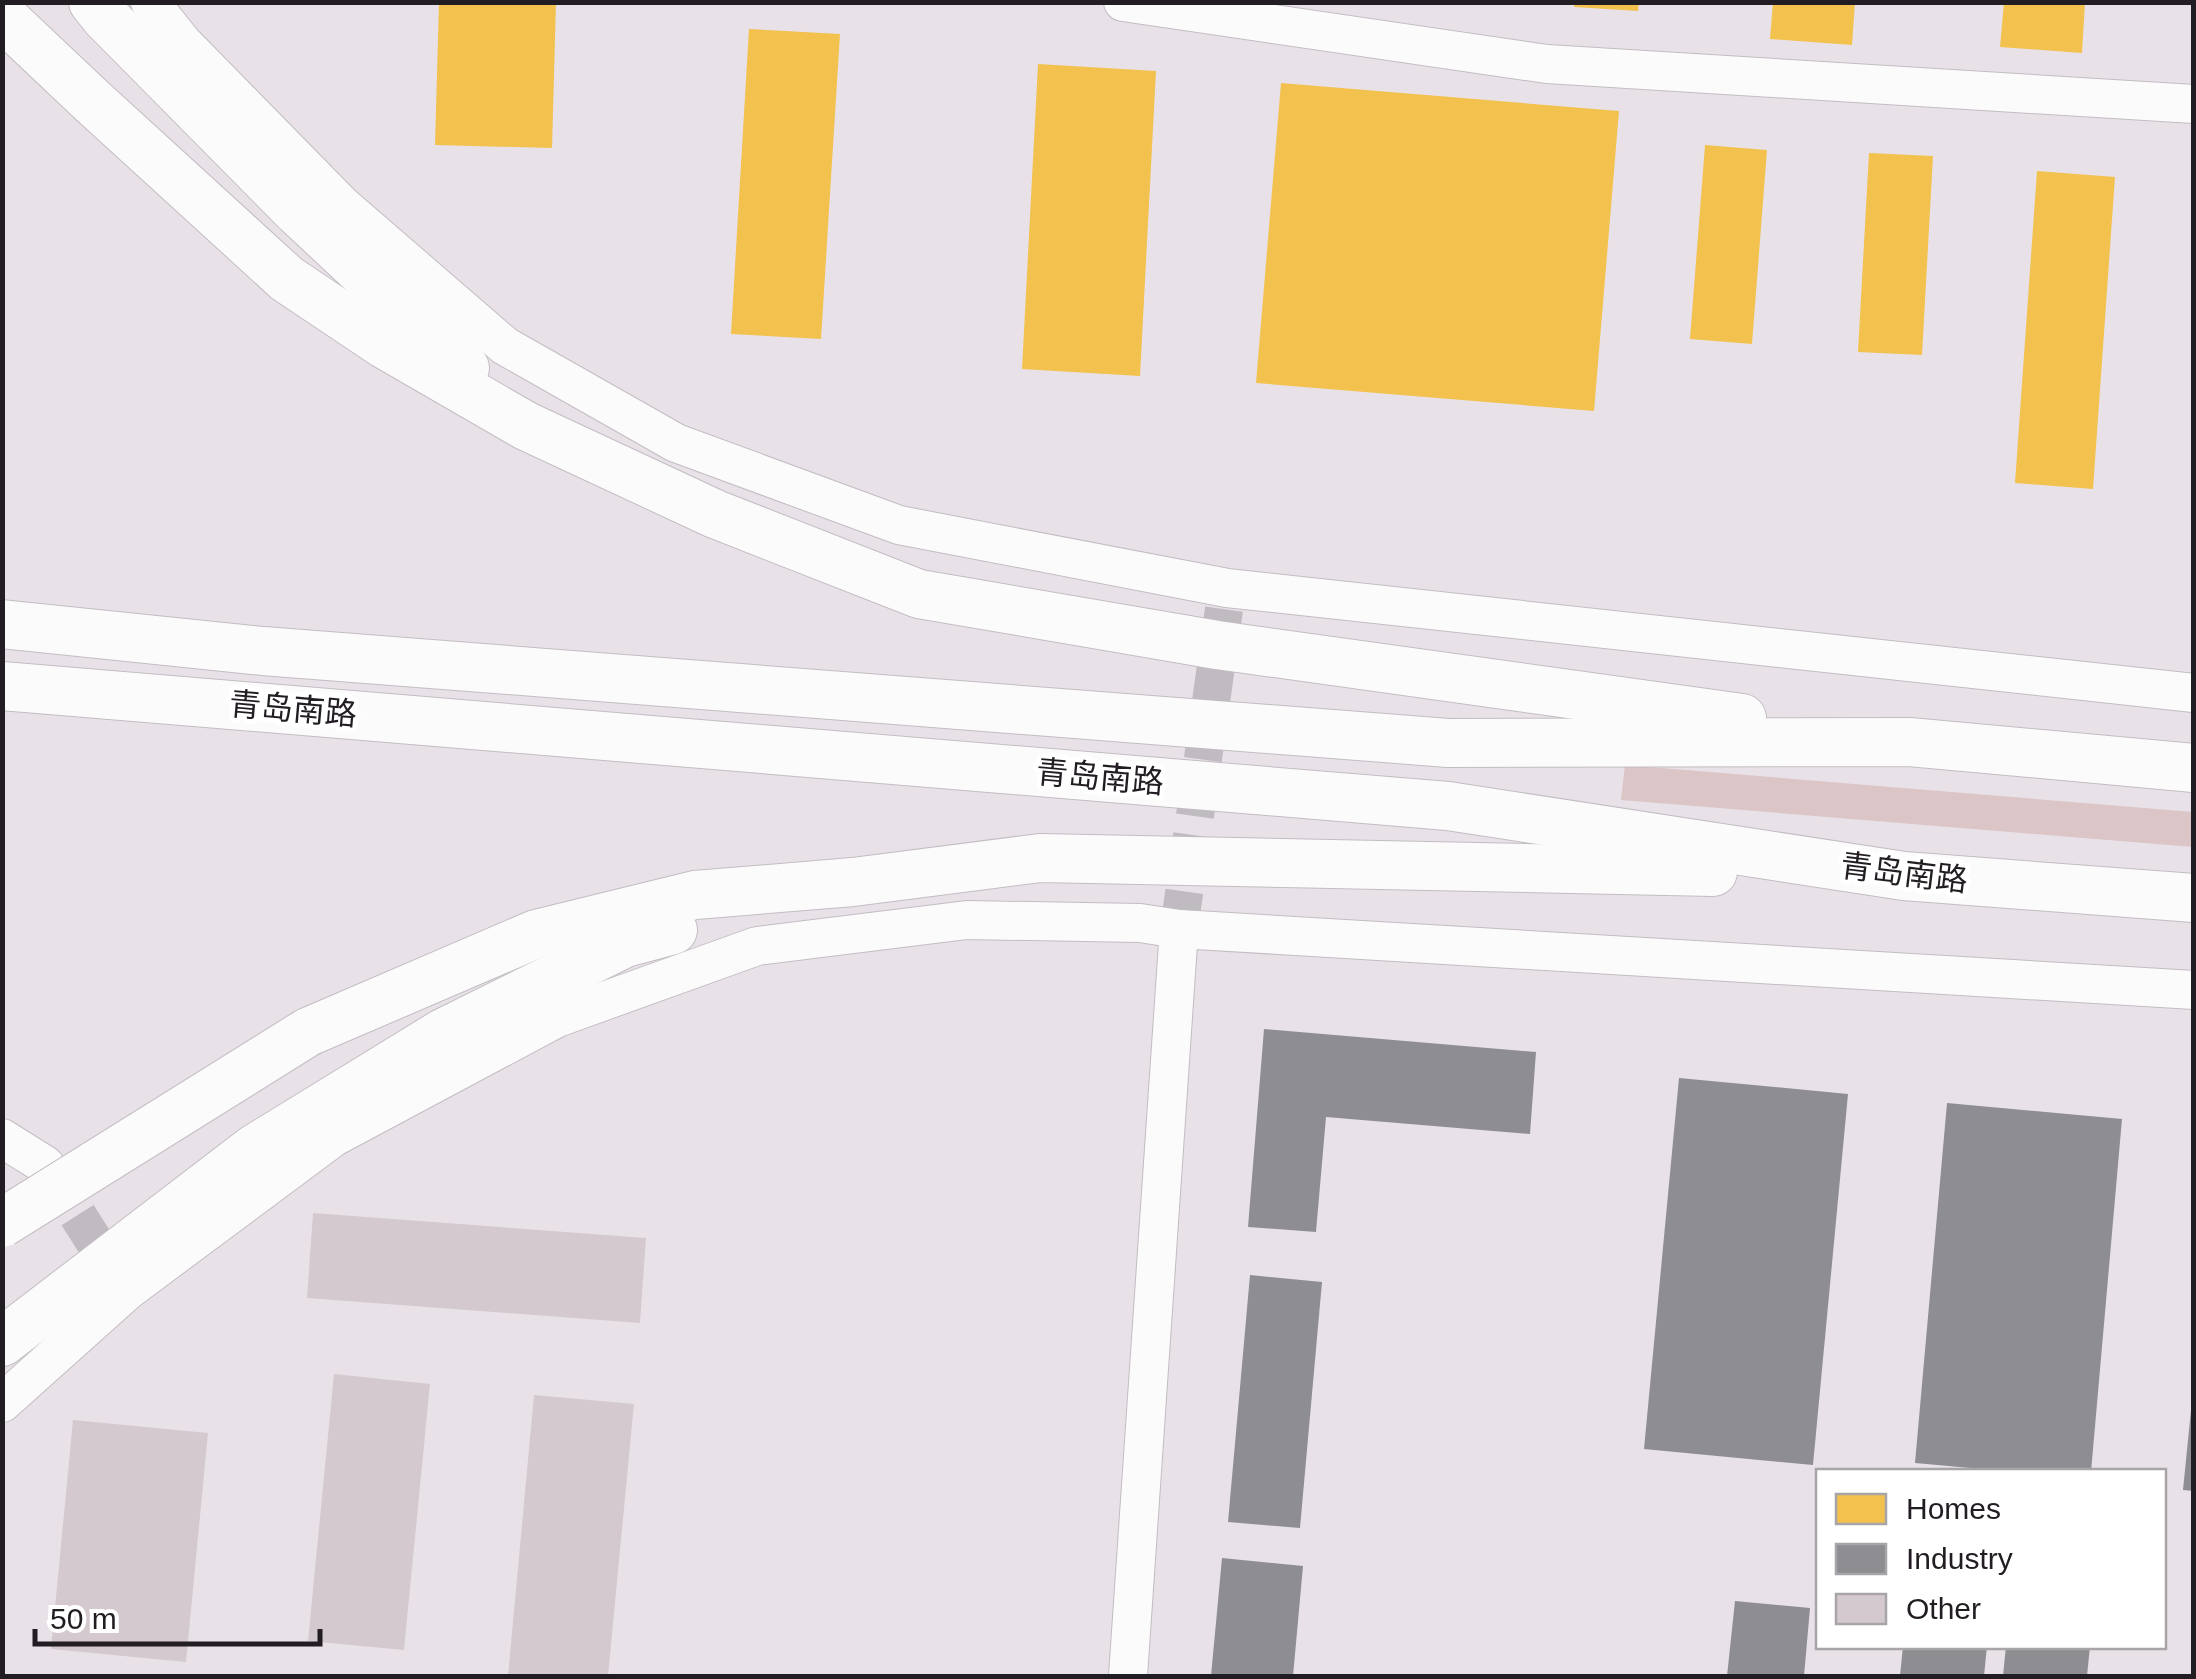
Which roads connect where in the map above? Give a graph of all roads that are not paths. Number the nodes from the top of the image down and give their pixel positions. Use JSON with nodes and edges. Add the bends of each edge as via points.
{"nodes":[{"id":1,"x":93,"y":2,"type":"edge"},
{"id":2,"x":150,"y":2,"type":"edge"},
{"id":3,"x":1123,"y":2,"type":"edge"},
{"id":4,"x":2,"y":16,"type":"edge"},
{"id":5,"x":2194,"y":104,"type":"edge"},
{"id":6,"x":526,"y":426,"type":"junction"},
{"id":7,"x":2,"y":624,"type":"edge"},
{"id":8,"x":2,"y":686,"type":"edge"},
{"id":9,"x":2194,"y":693,"type":"edge"},
{"id":10,"x":1909,"y":742,"type":"junction"},
{"id":11,"x":2194,"y":768,"type":"edge"},
{"id":12,"x":1904,"y":876,"type":"junction"},
{"id":13,"x":852,"y":882,"type":"junction"},
{"id":14,"x":2194,"y":898,"type":"edge"},
{"id":15,"x":1179,"y":929,"type":"junction"},
{"id":16,"x":2194,"y":990,"type":"edge"},
{"id":17,"x":2,"y":1138,"type":"edge"},
{"id":18,"x":45,"y":1165,"type":"tunnel mouth"},
{"id":19,"x":2,"y":1223,"type":"edge"},
{"id":20,"x":2,"y":1342,"type":"edge"},
{"id":21,"x":2,"y":1404,"type":"edge"},
{"id":22,"x":1128,"y":1676,"type":"edge"}],
"edges":[{"from":1,"to":6,"type":"main road","via":[[297,211]]},
{"from":2,"to":9,"type":"street","via":[[343,206],[505,346],[676,443],[899,524],[1227,588]]},
{"from":3,"to":5,"type":"street","via":[[1547,64]]},
{"from":4,"to":6,"type":"main road","via":[[287,279]]},
{"from":6,"to":10,"type":"main road","via":[[715,514],[919,594],[1216,645]]},
{"from":7,"to":10,"type":"main road","name":"青岛南路","via":[[263,651],[1448,743]]},
{"from":8,"to":12,"type":"main road","name":"青岛南路","via":[[1448,806]]},
{"from":10,"to":11,"type":"main road","name":"青岛南路"},
{"from":12,"to":13,"type":"main road","via":[[1040,858]]},
{"from":12,"to":14,"type":"main road","name":"青岛南路"},
{"from":13,"to":19,"type":"main road","bridge":true,"via":[[695,894],[536,934],[308,1032]]},
{"from":13,"to":20,"type":"main road","via":[[625,943],[443,1033],[254,1148]]},
{"from":15,"to":16,"type":"street"},
{"from":15,"to":21,"type":"street","via":[[967,920],[757,946],[556,1018],[334,1137],[126,1292]]},
{"from":15,"to":22,"type":"street"},
{"from":17,"to":18,"type":"street"}]}
